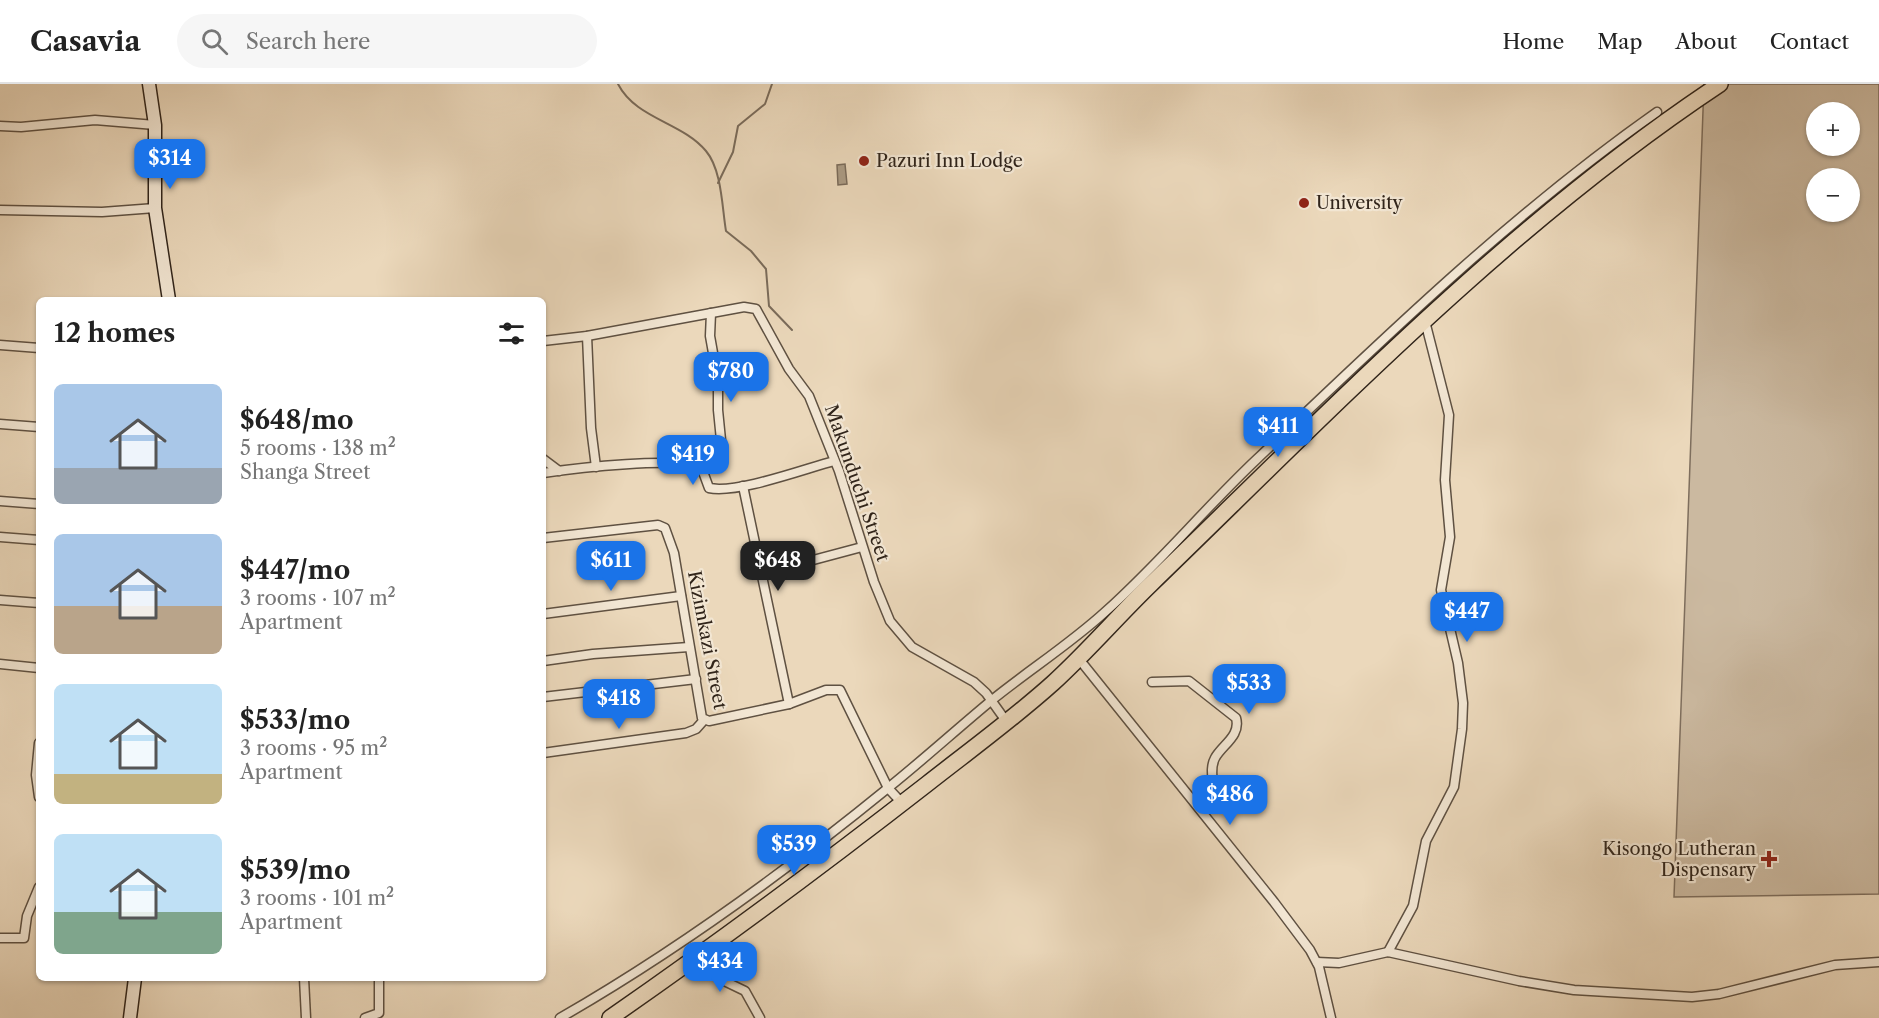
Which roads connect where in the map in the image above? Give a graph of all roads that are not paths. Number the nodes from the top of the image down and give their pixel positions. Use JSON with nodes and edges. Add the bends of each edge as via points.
{"nodes":[{"id":1,"x":149,"y":84,"type":"edge"},
{"id":2,"x":1720,"y":84,"type":"edge"},
{"id":3,"x":1657,"y":112,"type":"dead end"},
{"id":4,"x":155,"y":124,"type":"junction"},
{"id":5,"x":0,"y":126,"type":"edge"},
{"id":6,"x":155,"y":208,"type":"junction"},
{"id":7,"x":0,"y":210,"type":"edge"},
{"id":8,"x":169,"y":297,"type":"edge"},
{"id":9,"x":711,"y":314,"type":"junction"},
{"id":10,"x":1425,"y":321,"type":"junction"},
{"id":11,"x":587,"y":336,"type":"junction"},
{"id":12,"x":546,"y":341,"type":"edge"},
{"id":13,"x":0,"y":345,"type":"edge"},
{"id":14,"x":36,"y":348,"type":"edge"},
{"id":15,"x":0,"y":424,"type":"edge"},
{"id":16,"x":36,"y":427,"type":"edge"},
{"id":17,"x":546,"y":461,"type":"edge"},
{"id":18,"x":834,"y":461,"type":"junction"},
{"id":19,"x":596,"y":467,"type":"junction"},
{"id":20,"x":559,"y":471,"type":"junction"},
{"id":21,"x":704,"y":472,"type":"junction"},
{"id":22,"x":546,"y":473,"type":"edge"},
{"id":23,"x":743,"y":486,"type":"junction"},
{"id":24,"x":0,"y":501,"type":"edge"},
{"id":25,"x":36,"y":504,"type":"edge"},
{"id":26,"x":0,"y":537,"type":"edge"},
{"id":27,"x":546,"y":538,"type":"edge"},
{"id":28,"x":36,"y":540,"type":"edge"},
{"id":29,"x":862,"y":547,"type":"junction"},
{"id":30,"x":761,"y":574,"type":"junction"},
{"id":31,"x":681,"y":596,"type":"junction"},
{"id":32,"x":0,"y":600,"type":"edge"},
{"id":33,"x":36,"y":603,"type":"edge"},
{"id":34,"x":546,"y":614,"type":"edge"},
{"id":35,"x":689,"y":647,"type":"junction"},
{"id":36,"x":1079,"y":658,"type":"junction"},
{"id":37,"x":546,"y":661,"type":"edge"},
{"id":38,"x":0,"y":664,"type":"edge"},
{"id":39,"x":36,"y":668,"type":"edge"},
{"id":40,"x":696,"y":679,"type":"junction"},
{"id":41,"x":1152,"y":682,"type":"dead end"},
{"id":42,"x":546,"y":697,"type":"edge"},
{"id":43,"x":992,"y":701,"type":"junction"},
{"id":44,"x":789,"y":704,"type":"junction"},
{"id":45,"x":704,"y":720,"type":"junction"},
{"id":46,"x":1006,"y":721,"type":"junction"},
{"id":47,"x":546,"y":753,"type":"edge"},
{"id":48,"x":888,"y":788,"type":"junction"},
{"id":49,"x":902,"y":803,"type":"junction"},
{"id":50,"x":1197,"y":806,"type":"junction"},
{"id":51,"x":36,"y":894,"type":"edge"},
{"id":52,"x":0,"y":938,"type":"edge"},
{"id":53,"x":1388,"y":952,"type":"junction"},
{"id":54,"x":699,"y":956,"type":"junction"},
{"id":55,"x":1317,"y":962,"type":"junction"},
{"id":56,"x":1879,"y":962,"type":"edge"},
{"id":57,"x":135,"y":981,"type":"edge"},
{"id":58,"x":304,"y":981,"type":"edge"},
{"id":59,"x":379,"y":981,"type":"edge"},
{"id":60,"x":379,"y":1016,"type":"edge"},
{"id":61,"x":130,"y":1018,"type":"edge"},
{"id":62,"x":306,"y":1018,"type":"edge"},
{"id":63,"x":365,"y":1018,"type":"edge"},
{"id":64,"x":560,"y":1018,"type":"edge"},
{"id":65,"x":610,"y":1018,"type":"edge"},
{"id":66,"x":760,"y":1018,"type":"edge"},
{"id":67,"x":1331,"y":1018,"type":"edge"}],
"edges":[{"from":1,"to":4,"type":"street"},
{"from":2,"to":10,"type":"highway","via":[[1640,139],[1520,234]]},
{"from":3,"to":43,"type":"street","via":[[1525,211],[1257,459],[1106,611]]},
{"from":4,"to":5,"type":"street","via":[[95,120]]},
{"from":4,"to":6,"type":"street"},
{"from":6,"to":7,"type":"street","via":[[93,212]]},
{"from":6,"to":8,"type":"street"},
{"from":9,"to":11,"type":"street","name":"Makunduchi Street"},
{"from":9,"to":18,"type":"street","name":"Makunduchi Street","via":[[744,306],[756,309],[784,361],[809,396]]},
{"from":9,"to":21,"type":"street","via":[[722,450]]},
{"from":10,"to":36,"type":"highway"},
{"from":10,"to":53,"type":"street","via":[[1449,415],[1445,480],[1450,537],[1441,590],[1458,663],[1462,729],[1454,787],[1426,841],[1413,906]]},
{"from":11,"to":12,"type":"street","name":"Makunduchi Street"},
{"from":11,"to":19,"type":"street"},
{"from":13,"to":14,"type":"street"},
{"from":15,"to":16,"type":"street"},
{"from":17,"to":20,"type":"street"},
{"from":18,"to":23,"type":"street"},
{"from":18,"to":29,"type":"street","name":"Makunduchi Street"},
{"from":19,"to":20,"type":"street"},
{"from":19,"to":21,"type":"street","via":[[691,464]]},
{"from":20,"to":22,"type":"street"},
{"from":21,"to":23,"type":"street","via":[[709,488]]},
{"from":23,"to":30,"type":"street"},
{"from":24,"to":25,"type":"street"},
{"from":26,"to":28,"type":"street"},
{"from":27,"to":31,"type":"street","name":"Kizimkazi Street","via":[[661,525],[674,553]]},
{"from":29,"to":30,"type":"street"},
{"from":29,"to":43,"type":"street","name":"Makunduchi Street","via":[[890,621],[904,641],[974,682]]},
{"from":30,"to":44,"type":"street"},
{"from":31,"to":34,"type":"street"},
{"from":31,"to":35,"type":"street","name":"Kizimkazi Street"},
{"from":32,"to":33,"type":"street"},
{"from":35,"to":37,"type":"street"},
{"from":35,"to":40,"type":"street","name":"Kizimkazi Street"},
{"from":36,"to":46,"type":"highway"},
{"from":36,"to":50,"type":"street"},
{"from":38,"to":39,"type":"street"},
{"from":40,"to":42,"type":"street"},
{"from":40,"to":45,"type":"street","name":"Kizimkazi Street"},
{"from":41,"to":50,"type":"street","via":[[1189,681],[1236,718],[1236,730],[1215,758],[1213,792]]},
{"from":43,"to":46,"type":"street","name":"Makunduchi Street"},
{"from":43,"to":48,"type":"street"},
{"from":44,"to":45,"type":"street","name":"Kizimkazi Street"},
{"from":44,"to":48,"type":"street","name":"Kizimkazi Street","via":[[826,690],[842,691]]},
{"from":45,"to":47,"type":"street","via":[[692,731],[671,736]]},
{"from":46,"to":49,"type":"highway"},
{"from":48,"to":49,"type":"street","name":"Kizimkazi Street"},
{"from":48,"to":64,"type":"street","via":[[682,941]]},
{"from":49,"to":54,"type":"highway"},
{"from":50,"to":55,"type":"street","via":[[1275,902]]},
{"from":51,"to":52,"type":"street","via":[[24,938]]},
{"from":53,"to":55,"type":"street","via":[[1339,963]]},
{"from":53,"to":56,"type":"street","via":[[1574,990],[1664,997],[1719,994],[1835,965]]},
{"from":54,"to":65,"type":"highway"},
{"from":54,"to":66,"type":"street","via":[[718,978],[745,991]]},
{"from":55,"to":67,"type":"street"},
{"from":57,"to":61,"type":"street"},
{"from":58,"to":62,"type":"street"},
{"from":59,"to":60,"type":"street"},
{"from":60,"to":63,"type":"street"}]}
